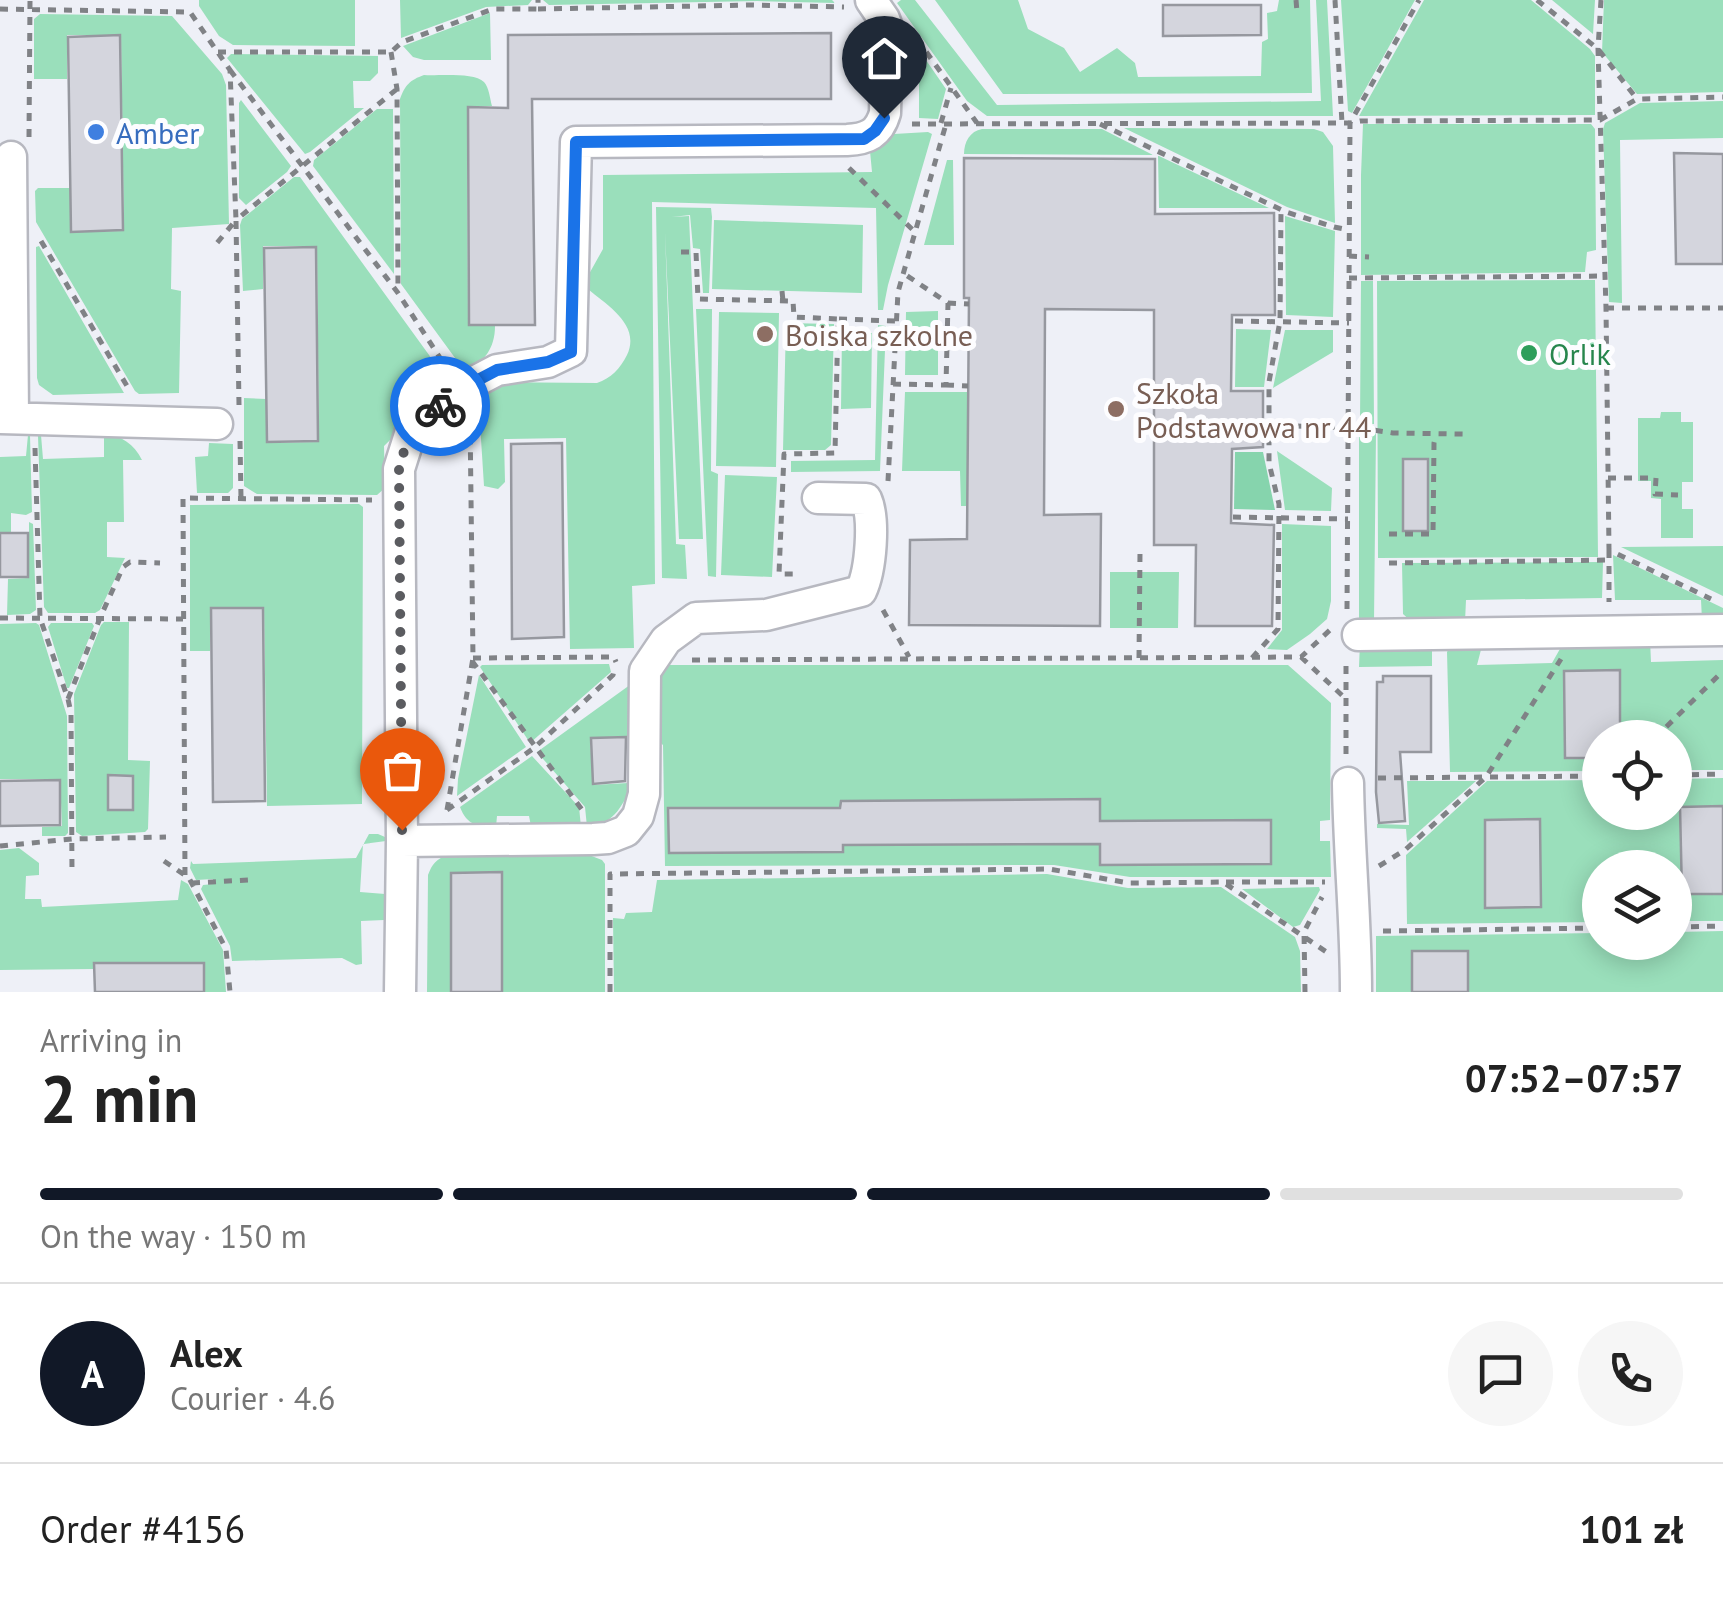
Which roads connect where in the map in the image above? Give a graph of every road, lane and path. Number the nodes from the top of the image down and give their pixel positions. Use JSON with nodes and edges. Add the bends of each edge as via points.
{"nodes":[{"id":1,"x":30,"y":0,"type":"edge"},
{"id":2,"x":189,"y":0,"type":"edge"},
{"id":3,"x":538,"y":0,"type":"edge"},
{"id":4,"x":1296,"y":0,"type":"edge"},
{"id":5,"x":1335,"y":0,"type":"edge"},
{"id":6,"x":1419,"y":0,"type":"edge"},
{"id":7,"x":1537,"y":0,"type":"edge"},
{"id":8,"x":1601,"y":0,"type":"edge"},
{"id":9,"x":873,"y":2,"type":"edge"},
{"id":10,"x":30,"y":8,"type":"junction"},
{"id":11,"x":0,"y":9,"type":"edge"},
{"id":12,"x":538,"y":9,"type":"junction"},
{"id":13,"x":190,"y":12,"type":"junction"},
{"id":14,"x":1296,"y":12,"type":"dead end"},
{"id":15,"x":910,"y":30,"type":"dead end"},
{"id":16,"x":1598,"y":49,"type":"junction"},
{"id":17,"x":218,"y":52,"type":"junction"},
{"id":18,"x":391,"y":52,"type":"junction"},
{"id":19,"x":952,"y":88,"type":"junction"},
{"id":20,"x":397,"y":89,"type":"junction"},
{"id":21,"x":1723,"y":97,"type":"edge"},
{"id":22,"x":1637,"y":99,"type":"junction"},
{"id":23,"x":1600,"y":120,"type":"junction"},
{"id":24,"x":1097,"y":122,"type":"junction"},
{"id":25,"x":944,"y":123,"type":"junction"},
{"id":26,"x":976,"y":123,"type":"junction"},
{"id":27,"x":1342,"y":124,"type":"junction"},
{"id":28,"x":1350,"y":124,"type":"junction"},
{"id":29,"x":880,"y":126,"type":"junction"},
{"id":30,"x":847,"y":140,"type":"junction"},
{"id":31,"x":20,"y":150,"type":"joint"},
{"id":32,"x":1281,"y":210,"type":"junction"},
{"id":33,"x":236,"y":220,"type":"junction"},
{"id":34,"x":1350,"y":230,"type":"junction"},
{"id":35,"x":915,"y":232,"type":"junction"},
{"id":36,"x":40,"y":240,"type":"dead end"},
{"id":37,"x":216,"y":243,"type":"dead end"},
{"id":38,"x":681,"y":252,"type":"dead end"},
{"id":39,"x":1350,"y":256,"type":"junction"},
{"id":40,"x":1369,"y":257,"type":"dead end"},
{"id":41,"x":903,"y":273,"type":"junction"},
{"id":42,"x":1605,"y":276,"type":"junction"},
{"id":43,"x":1349,"y":278,"type":"junction"},
{"id":44,"x":782,"y":290,"type":"dead end"},
{"id":45,"x":398,"y":293,"type":"dead end"},
{"id":46,"x":783,"y":301,"type":"junction"},
{"id":47,"x":948,"y":303,"type":"junction"},
{"id":48,"x":969,"y":304,"type":"dead end"},
{"id":49,"x":1606,"y":308,"type":"junction"},
{"id":50,"x":1723,"y":308,"type":"edge"},
{"id":51,"x":838,"y":319,"type":"junction"},
{"id":52,"x":896,"y":321,"type":"junction"},
{"id":53,"x":1235,"y":321,"type":"dead end"},
{"id":54,"x":1280,"y":321,"type":"junction"},
{"id":55,"x":1349,"y":323,"type":"junction"},
{"id":56,"x":893,"y":384,"type":"junction"},
{"id":57,"x":946,"y":385,"type":"junction"},
{"id":58,"x":968,"y":386,"type":"dead end"},
{"id":59,"x":16,"y":418,"type":"edge"},
{"id":60,"x":148,"y":422,"type":"junction"},
{"id":61,"x":1266,"y":426,"type":"junction"},
{"id":62,"x":232,"y":427,"type":"junction"},
{"id":63,"x":1348,"y":428,"type":"junction"},
{"id":64,"x":1437,"y":434,"type":"junction"},
{"id":65,"x":1464,"y":434,"type":"dead end"},
{"id":66,"x":1608,"y":478,"type":"junction"},
{"id":67,"x":1678,"y":495,"type":"dead end"},
{"id":68,"x":240,"y":498,"type":"junction"},
{"id":69,"x":818,"y":498,"type":"dead end"},
{"id":70,"x":400,"y":500,"type":"junction"},
{"id":71,"x":871,"y":509,"type":"junction"},
{"id":72,"x":1233,"y":517,"type":"dead end"},
{"id":73,"x":1279,"y":518,"type":"junction"},
{"id":74,"x":1348,"y":520,"type":"junction"},
{"id":75,"x":1390,"y":534,"type":"dead end"},
{"id":76,"x":1608,"y":550,"type":"junction"},
{"id":77,"x":1140,"y":552,"type":"dead end"},
{"id":78,"x":1608,"y":560,"type":"junction"},
{"id":79,"x":160,"y":563,"type":"dead end"},
{"id":80,"x":1389,"y":563,"type":"dead end"},
{"id":81,"x":803,"y":574,"type":"dead end"},
{"id":82,"x":865,"y":583,"type":"junction"},
{"id":83,"x":1723,"y":605,"type":"edge"},
{"id":84,"x":0,"y":618,"type":"edge"},
{"id":85,"x":40,"y":618,"type":"junction"},
{"id":86,"x":100,"y":618,"type":"junction"},
{"id":87,"x":183,"y":619,"type":"junction"},
{"id":88,"x":1723,"y":630,"type":"edge"},
{"id":89,"x":1347,"y":631,"type":"junction"},
{"id":90,"x":1594,"y":632,"type":"junction"},
{"id":91,"x":1301,"y":657,"type":"junction"},
{"id":92,"x":910,"y":658,"type":"junction"},
{"id":93,"x":1140,"y":658,"type":"junction"},
{"id":94,"x":1252,"y":658,"type":"junction"},
{"id":95,"x":651,"y":660,"type":"junction"},
{"id":96,"x":1723,"y":670,"type":"edge"},
{"id":97,"x":68,"y":699,"type":"junction"},
{"id":98,"x":1346,"y":699,"type":"junction"},
{"id":99,"x":1673,"y":720,"type":"edge"},
{"id":100,"x":534,"y":748,"type":"junction"},
{"id":101,"x":1723,"y":774,"type":"edge"},
{"id":102,"x":1692,"y":775,"type":"edge"},
{"id":103,"x":1582,"y":776,"type":"edge"},
{"id":104,"x":1486,"y":777,"type":"junction"},
{"id":105,"x":1347,"y":781,"type":"junction"},
{"id":106,"x":582,"y":808,"type":"dead end"},
{"id":107,"x":448,"y":809,"type":"dead end"},
{"id":108,"x":166,"y":837,"type":"dead end"},
{"id":109,"x":72,"y":840,"type":"junction"},
{"id":110,"x":402,"y":841,"type":"junction"},
{"id":111,"x":0,"y":846,"type":"edge"},
{"id":112,"x":164,"y":861,"type":"dead end"},
{"id":113,"x":72,"y":873,"type":"dead end"},
{"id":114,"x":184,"y":875,"type":"junction"},
{"id":115,"x":248,"y":880,"type":"dead end"},
{"id":116,"x":1223,"y":882,"type":"junction"},
{"id":117,"x":1339,"y":882,"type":"junction"},
{"id":118,"x":192,"y":884,"type":"junction"},
{"id":119,"x":1723,"y":926,"type":"edge"},
{"id":120,"x":1692,"y":927,"type":"edge"},
{"id":121,"x":1582,"y":928,"type":"edge"},
{"id":122,"x":1356,"y":932,"type":"junction"},
{"id":123,"x":1303,"y":938,"type":"junction"},
{"id":124,"x":1356,"y":981,"type":"edge"},
{"id":125,"x":230,"y":992,"type":"edge"},
{"id":126,"x":400,"y":992,"type":"edge"},
{"id":127,"x":610,"y":992,"type":"edge"},
{"id":128,"x":1304,"y":992,"type":"edge"}],
"edges":[{"from":1,"to":10,"type":"path"},
{"from":2,"to":13,"type":"path"},
{"from":3,"to":12,"type":"path"},
{"from":4,"to":14,"type":"path"},
{"from":5,"to":27,"type":"path"},
{"from":6,"to":28,"type":"path"},
{"from":7,"to":16,"type":"path"},
{"from":8,"to":16,"type":"path"},
{"from":9,"to":12,"type":"path","via":[[858,8]]},
{"from":9,"to":29,"type":"street","via":[[887,26]]},
{"from":10,"to":11,"type":"path"},
{"from":10,"to":13,"type":"path"},
{"from":10,"to":31,"type":"path"},
{"from":12,"to":18,"type":"path","via":[[493,10],[402,42]]},
{"from":13,"to":17,"type":"path"},
{"from":15,"to":19,"type":"path"},
{"from":16,"to":22,"type":"path"},
{"from":16,"to":23,"type":"path"},
{"from":17,"to":18,"type":"path"},
{"from":17,"to":33,"type":"path","via":[[230,70]]},
{"from":18,"to":20,"type":"path"},
{"from":19,"to":25,"type":"path"},
{"from":19,"to":26,"type":"path"},
{"from":20,"to":33,"type":"path"},
{"from":20,"to":45,"type":"path"},
{"from":21,"to":22,"type":"path"},
{"from":22,"to":23,"type":"path"},
{"from":23,"to":28,"type":"path"},
{"from":23,"to":42,"type":"path"},
{"from":24,"to":26,"type":"path"},
{"from":24,"to":27,"type":"path"},
{"from":24,"to":32,"type":"path"},
{"from":25,"to":26,"type":"path"},
{"from":25,"to":29,"type":"path"},
{"from":25,"to":35,"type":"path"},
{"from":27,"to":28,"type":"path"},
{"from":28,"to":34,"type":"path"},
{"from":29,"to":30,"type":"street","via":[[864,139]]},
{"from":30,"to":35,"type":"path","via":[[849,170]]},
{"from":30,"to":70,"type":"street","via":[[576,142],[571,352],[497,370],[457,391],[410,431],[399,468]]},
{"from":31,"to":59,"type":"street"},
{"from":32,"to":34,"type":"path"},
{"from":32,"to":54,"type":"path"},
{"from":33,"to":37,"type":"path"},
{"from":33,"to":62,"type":"path"},
{"from":34,"to":39,"type":"path"},
{"from":35,"to":41,"type":"path"},
{"from":36,"to":60,"type":"path"},
{"from":38,"to":46,"type":"path","via":[[696,252],[698,299]]},
{"from":39,"to":40,"type":"path"},
{"from":39,"to":43,"type":"path"},
{"from":41,"to":47,"type":"path"},
{"from":41,"to":52,"type":"path"},
{"from":42,"to":43,"type":"path"},
{"from":42,"to":49,"type":"path"},
{"from":43,"to":55,"type":"path"},
{"from":44,"to":46,"type":"path"},
{"from":46,"to":51,"type":"path","via":[[793,302],[794,317]]},
{"from":47,"to":48,"type":"path"},
{"from":47,"to":57,"type":"path"},
{"from":49,"to":50,"type":"path"},
{"from":49,"to":66,"type":"path"},
{"from":51,"to":52,"type":"path"},
{"from":51,"to":81,"type":"path","via":[[835,453],[784,454],[779,574]]},
{"from":52,"to":56,"type":"path"},
{"from":53,"to":54,"type":"path"},
{"from":54,"to":55,"type":"path"},
{"from":54,"to":61,"type":"path"},
{"from":55,"to":63,"type":"path"},
{"from":56,"to":57,"type":"path"},
{"from":56,"to":71,"type":"path","via":[[888,480]]},
{"from":57,"to":58,"type":"path"},
{"from":59,"to":60,"type":"street"},
{"from":59,"to":85,"type":"path"},
{"from":60,"to":62,"type":"street"},
{"from":61,"to":63,"type":"path"},
{"from":61,"to":73,"type":"path"},
{"from":62,"to":68,"type":"path"},
{"from":63,"to":64,"type":"path"},
{"from":63,"to":74,"type":"path"},
{"from":64,"to":65,"type":"path"},
{"from":64,"to":75,"type":"path","via":[[1433,534]]},
{"from":66,"to":67,"type":"path","via":[[1656,478],[1655,494]]},
{"from":66,"to":76,"type":"path"},
{"from":68,"to":70,"type":"path"},
{"from":68,"to":87,"type":"path","via":[[183,498]]},
{"from":69,"to":71,"type":"street","via":[[866,498]]},
{"from":70,"to":110,"type":"street"},
{"from":71,"to":82,"type":"street"},
{"from":72,"to":73,"type":"path"},
{"from":73,"to":74,"type":"path"},
{"from":73,"to":94,"type":"path","via":[[1278,629]]},
{"from":74,"to":89,"type":"path"},
{"from":76,"to":78,"type":"path"},
{"from":76,"to":83,"type":"path"},
{"from":77,"to":93,"type":"path"},
{"from":78,"to":80,"type":"path"},
{"from":78,"to":90,"type":"path"},
{"from":79,"to":86,"type":"path","via":[[124,567]]},
{"from":82,"to":92,"type":"path"},
{"from":82,"to":95,"type":"street","via":[[861,591],[766,615],[696,618]]},
{"from":84,"to":85,"type":"path"},
{"from":85,"to":86,"type":"path"},
{"from":85,"to":97,"type":"path"},
{"from":86,"to":87,"type":"path"},
{"from":86,"to":97,"type":"path"},
{"from":87,"to":114,"type":"path"},
{"from":88,"to":90,"type":"street"},
{"from":89,"to":90,"type":"street"},
{"from":89,"to":91,"type":"path"},
{"from":89,"to":98,"type":"path"},
{"from":90,"to":104,"type":"path"},
{"from":91,"to":94,"type":"path"},
{"from":91,"to":98,"type":"path"},
{"from":92,"to":93,"type":"path"},
{"from":92,"to":95,"type":"path"},
{"from":93,"to":94,"type":"path"},
{"from":95,"to":110,"type":"street","via":[[644,794],[626,831],[608,838]]},
{"from":96,"to":99,"type":"path"},
{"from":97,"to":109,"type":"path"},
{"from":98,"to":105,"type":"path"},
{"from":100,"to":100,"type":"path","via":[[472,660],[614,657],[613,675]]},
{"from":100,"to":106,"type":"path"},
{"from":100,"to":107,"type":"path"},
{"from":101,"to":102,"type":"path"},
{"from":103,"to":104,"type":"path"},
{"from":104,"to":105,"type":"path"},
{"from":104,"to":117,"type":"path","via":[[1405,850]]},
{"from":105,"to":117,"type":"street","via":[[1349,851]]},
{"from":108,"to":109,"type":"path"},
{"from":109,"to":111,"type":"path"},
{"from":109,"to":113,"type":"path"},
{"from":110,"to":126,"type":"street"},
{"from":112,"to":114,"type":"path"},
{"from":114,"to":118,"type":"path"},
{"from":115,"to":118,"type":"path"},
{"from":116,"to":117,"type":"path"},
{"from":116,"to":123,"type":"path"},
{"from":116,"to":127,"type":"path","via":[[1129,883],[1048,869],[610,874]]},
{"from":117,"to":122,"type":"street"},
{"from":117,"to":123,"type":"path","via":[[1324,894]]},
{"from":118,"to":125,"type":"path","via":[[226,949]]},
{"from":119,"to":120,"type":"path"},
{"from":121,"to":122,"type":"path"},
{"from":122,"to":124,"type":"street"},
{"from":123,"to":124,"type":"path"},
{"from":123,"to":128,"type":"path"}]}
